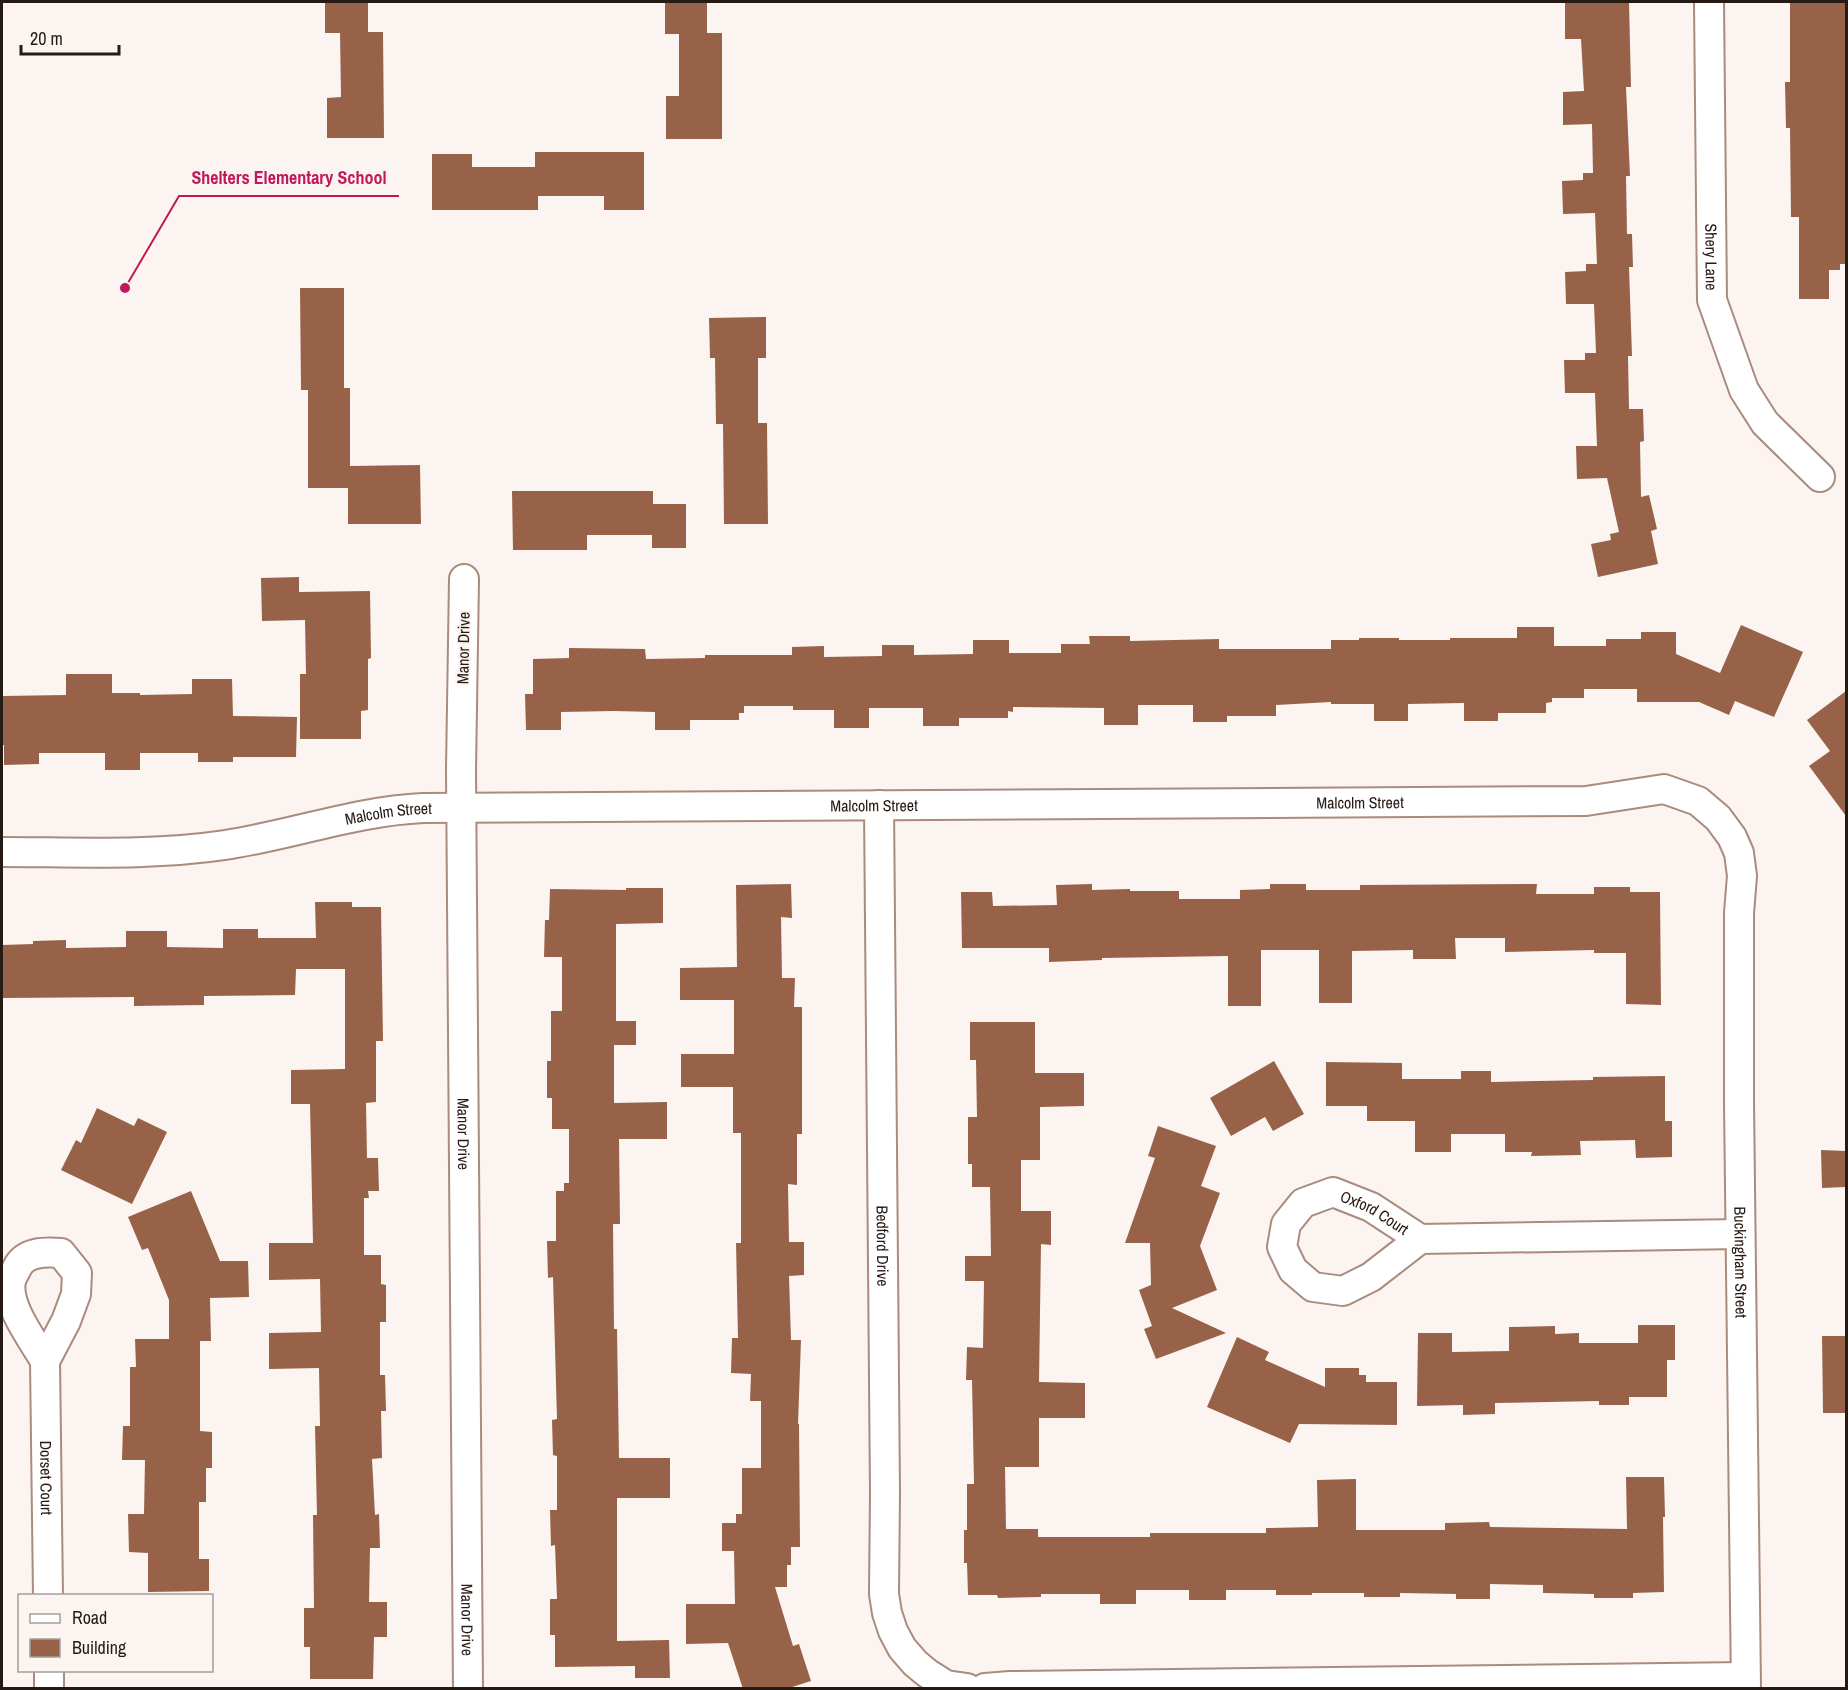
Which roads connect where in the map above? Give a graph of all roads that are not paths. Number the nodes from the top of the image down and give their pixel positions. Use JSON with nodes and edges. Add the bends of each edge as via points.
{"nodes":[{"id":1,"x":1710,"y":2,"type":"edge"},
{"id":2,"x":1820,"y":477,"type":"dead end"},
{"id":3,"x":464,"y":579,"type":"dead end"},
{"id":4,"x":879,"y":806,"type":"junction"},
{"id":5,"x":462,"y":807,"type":"junction"},
{"id":6,"x":1732,"y":837,"type":"joint"},
{"id":7,"x":2,"y":852,"type":"edge"},
{"id":8,"x":1740,"y":1234,"type":"junction"},
{"id":9,"x":1420,"y":1239,"type":"dead end"},
{"id":10,"x":45,"y":1361,"type":"dead end"},
{"id":11,"x":48,"y":1594,"type":"edge"},
{"id":12,"x":49,"y":1672,"type":"edge"},
{"id":13,"x":1745,"y":1683,"type":"edge"},
{"id":14,"x":49,"y":1689,"type":"edge"},
{"id":15,"x":468,"y":1689,"type":"edge"},
{"id":16,"x":967,"y":1689,"type":"edge"},
{"id":17,"x":986,"y":1689,"type":"edge"}],
"edges":[{"from":1,"to":2,"type":"street","name":"Shery Lane","via":[[1712,300],[1744,390],[1765,423]]},
{"from":3,"to":5,"type":"street","name":"Manor Drive"},
{"from":4,"to":5,"type":"street","name":"Malcolm Street"},
{"from":4,"to":6,"type":"street","name":"Malcolm Street","via":[[1586,801],[1664,789],[1698,801]]},
{"from":4,"to":16,"type":"street","name":"Bedford Drive","via":[[884,1594],[893,1631],[915,1663],[946,1685]]},
{"from":5,"to":7,"type":"street","name":"Malcolm Street","via":[[405,809],[227,845],[169,851]]},
{"from":5,"to":15,"type":"street","name":"Manor Drive"},
{"from":6,"to":8,"type":"street","name":"Buckingham Street","via":[[1742,876],[1738,914]]},
{"from":8,"to":9,"type":"street","name":"Oxford Court"},
{"from":8,"to":13,"type":"street","name":"Buckingham Street"},
{"from":10,"to":11,"type":"street","name":"Dorset Court"},
{"from":12,"to":14,"type":"street"},
{"from":13,"to":17,"type":"street"}]}
